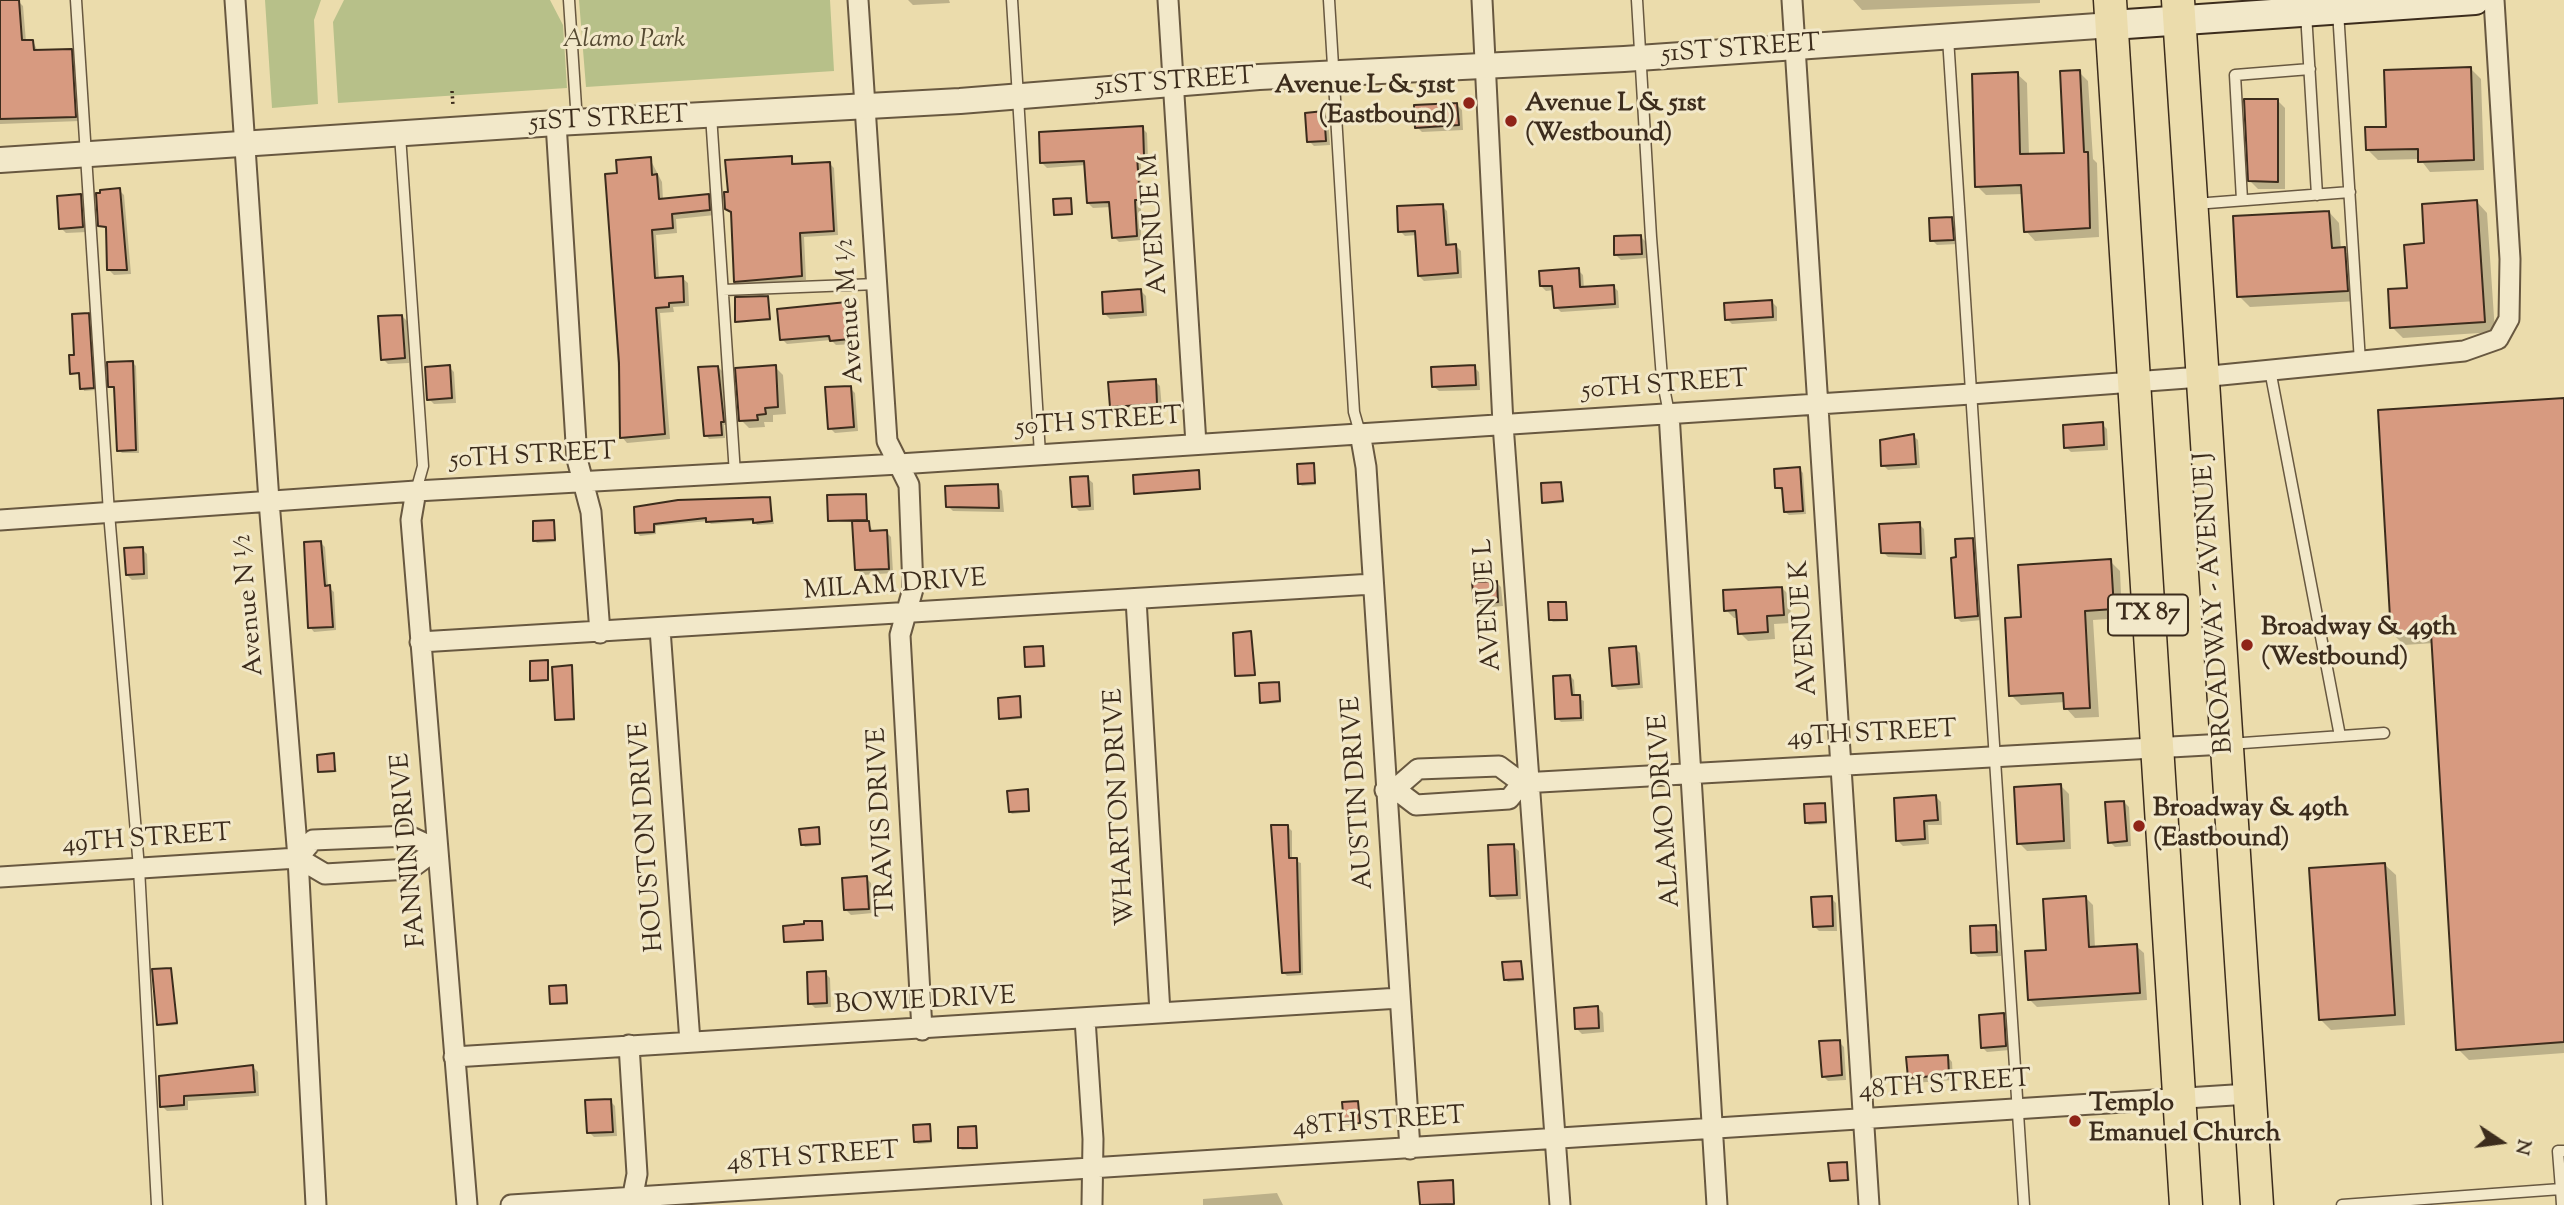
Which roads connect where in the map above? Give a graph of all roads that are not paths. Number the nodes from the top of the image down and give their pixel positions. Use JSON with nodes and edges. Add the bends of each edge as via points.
{"nodes":[{"id":1,"x":76,"y":0,"type":"edge"},
{"id":2,"x":235,"y":0,"type":"edge"},
{"id":3,"x":569,"y":0,"type":"edge"},
{"id":4,"x":858,"y":0,"type":"edge"},
{"id":5,"x":1012,"y":0,"type":"edge"},
{"id":6,"x":1168,"y":0,"type":"edge"},
{"id":7,"x":1329,"y":0,"type":"edge"},
{"id":8,"x":1482,"y":0,"type":"edge"},
{"id":9,"x":1637,"y":0,"type":"edge"},
{"id":10,"x":1792,"y":0,"type":"edge"},
{"id":11,"x":2475,"y":0,"type":"edge"},
{"id":12,"x":2494,"y":0,"type":"edge"},
{"id":13,"x":2338,"y":5,"type":"edge"},
{"id":14,"x":2254,"y":8,"type":"edge"},
{"id":15,"x":2179,"y":10,"type":"edge"},
{"id":16,"x":2111,"y":12,"type":"edge"},
{"id":17,"x":2306,"y":12,"type":"junction"},
{"id":18,"x":1948,"y":37,"type":"junction"},
{"id":19,"x":1795,"y":47,"type":"junction"},
{"id":20,"x":1640,"y":57,"type":"junction"},
{"id":21,"x":1486,"y":66,"type":"junction"},
{"id":22,"x":2309,"y":69,"type":"junction"},
{"id":23,"x":1334,"y":73,"type":"junction"},
{"id":24,"x":1173,"y":84,"type":"junction"},
{"id":25,"x":1018,"y":96,"type":"junction"},
{"id":26,"x":866,"y":105,"type":"junction"},
{"id":27,"x":711,"y":115,"type":"junction"},
{"id":28,"x":567,"y":122,"type":"junction"},
{"id":29,"x":400,"y":134,"type":"junction"},
{"id":30,"x":245,"y":143,"type":"junction"},
{"id":31,"x":84,"y":153,"type":"junction"},
{"id":32,"x":0,"y":160,"type":"edge"},
{"id":33,"x":2350,"y":192,"type":"junction"},
{"id":34,"x":2317,"y":195,"type":"junction"},
{"id":35,"x":2242,"y":200,"type":"junction"},
{"id":36,"x":2191,"y":204,"type":"junction"},
{"id":37,"x":877,"y":284,"type":"junction"},
{"id":38,"x":723,"y":290,"type":"junction"},
{"id":39,"x":2360,"y":362,"type":"junction"},
{"id":40,"x":2270,"y":370,"type":"junction"},
{"id":41,"x":2202,"y":377,"type":"junction"},
{"id":42,"x":2134,"y":382,"type":"junction"},
{"id":43,"x":1971,"y":394,"type":"junction"},
{"id":44,"x":1818,"y":403,"type":"junction"},
{"id":45,"x":1669,"y":413,"type":"junction"},
{"id":46,"x":1503,"y":424,"type":"junction"},
{"id":47,"x":1360,"y":433,"type":"junction"},
{"id":48,"x":1196,"y":444,"type":"junction"},
{"id":49,"x":1040,"y":454,"type":"junction"},
{"id":50,"x":899,"y":464,"type":"junction"},
{"id":51,"x":735,"y":474,"type":"junction"},
{"id":52,"x":583,"y":482,"type":"junction"},
{"id":53,"x":416,"y":491,"type":"junction"},
{"id":54,"x":269,"y":500,"type":"junction"},
{"id":55,"x":109,"y":513,"type":"junction"},
{"id":56,"x":0,"y":520,"type":"edge"},
{"id":57,"x":1373,"y":584,"type":"junction"},
{"id":58,"x":1136,"y":599,"type":"junction"},
{"id":59,"x":907,"y":612,"type":"junction"},
{"id":60,"x":660,"y":629,"type":"junction"},
{"id":61,"x":600,"y":633,"type":"junction"},
{"id":62,"x":421,"y":642,"type":"junction"},
{"id":63,"x":2384,"y":733,"type":"dead end"},
{"id":64,"x":2340,"y":736,"type":"junction"},
{"id":65,"x":2225,"y":744,"type":"junction"},
{"id":66,"x":2157,"y":746,"type":"junction"},
{"id":67,"x":1995,"y":756,"type":"junction"},
{"id":68,"x":1841,"y":763,"type":"junction"},
{"id":69,"x":1691,"y":772,"type":"junction"},
{"id":70,"x":1526,"y":783,"type":"junction"},
{"id":71,"x":1390,"y":790,"type":"junction"},
{"id":72,"x":437,"y":849,"type":"junction"},
{"id":73,"x":298,"y":858,"type":"junction"},
{"id":74,"x":139,"y":868,"type":"junction"},
{"id":75,"x":0,"y":877,"type":"edge"},
{"id":76,"x":1400,"y":998,"type":"junction"},
{"id":77,"x":1160,"y":1013,"type":"junction"},
{"id":78,"x":1085,"y":1019,"type":"junction"},
{"id":79,"x":922,"y":1030,"type":"junction"},
{"id":80,"x":690,"y":1042,"type":"junction"},
{"id":81,"x":629,"y":1045,"type":"junction"},
{"id":82,"x":454,"y":1057,"type":"junction"},
{"id":83,"x":2249,"y":1094,"type":"junction"},
{"id":84,"x":2180,"y":1099,"type":"junction"},
{"id":85,"x":2018,"y":1109,"type":"junction"},
{"id":86,"x":1864,"y":1119,"type":"junction"},
{"id":87,"x":1712,"y":1128,"type":"junction"},
{"id":88,"x":1555,"y":1139,"type":"junction"},
{"id":89,"x":1410,"y":1149,"type":"junction"},
{"id":90,"x":2564,"y":1150,"type":"edge"},
{"id":91,"x":1093,"y":1168,"type":"junction"},
{"id":92,"x":2561,"y":1189,"type":"junction"},
{"id":93,"x":632,"y":1201,"type":"edge"},
{"id":94,"x":157,"y":1205,"type":"edge"},
{"id":95,"x":316,"y":1205,"type":"edge"},
{"id":96,"x":467,"y":1205,"type":"edge"},
{"id":97,"x":511,"y":1205,"type":"edge"},
{"id":98,"x":1092,"y":1205,"type":"edge"},
{"id":99,"x":1560,"y":1205,"type":"edge"},
{"id":100,"x":1717,"y":1205,"type":"edge"},
{"id":101,"x":1869,"y":1205,"type":"edge"},
{"id":102,"x":2024,"y":1205,"type":"edge"},
{"id":103,"x":2186,"y":1205,"type":"edge"},
{"id":104,"x":2257,"y":1205,"type":"edge"},
{"id":105,"x":2342,"y":1205,"type":"edge"},
{"id":106,"x":2562,"y":1205,"type":"edge"}],
"edges":[{"from":1,"to":31,"type":"lane"},
{"from":2,"to":30,"type":"street","name":"Avenue N ½"},
{"from":3,"to":28,"type":"lane"},
{"from":4,"to":26,"type":"street","name":"Avenue M ½"},
{"from":5,"to":25,"type":"lane"},
{"from":6,"to":24,"type":"street","name":"AVENUE M"},
{"from":7,"to":23,"type":"lane"},
{"from":8,"to":21,"type":"street","name":"AVENUE L"},
{"from":9,"to":20,"type":"lane"},
{"from":10,"to":19,"type":"street","name":"AVENUE K"},
{"from":11,"to":13,"type":"main road","name":"51ST STREET"},
{"from":12,"to":39,"type":"street","name":"50TH STREET","via":[[2510,259],[2509,319],[2498,339],[2464,351]]},
{"from":13,"to":17,"type":"main road","name":"51ST STREET"},
{"from":13,"to":33,"type":"lane"},
{"from":14,"to":15,"type":"main road","name":"51ST STREET"},
{"from":14,"to":17,"type":"main road","name":"51ST STREET"},
{"from":15,"to":16,"type":"main road","name":"51ST STREET"},
{"from":15,"to":36,"type":"main road","name":"BROADWAY - AVENUE J","number":"TX 87"},
{"from":16,"to":18,"type":"street","name":"51ST STREET"},
{"from":16,"to":42,"type":"main road","number":"TX 87"},
{"from":17,"to":22,"type":"lane"},
{"from":18,"to":19,"type":"street","name":"51ST STREET"},
{"from":18,"to":43,"type":"lane"},
{"from":19,"to":20,"type":"street","name":"51ST STREET"},
{"from":19,"to":44,"type":"street","name":"AVENUE K"},
{"from":20,"to":21,"type":"street","name":"51ST STREET"},
{"from":20,"to":45,"type":"lane","via":[[1662,378]]},
{"from":21,"to":23,"type":"street","name":"51ST STREET"},
{"from":21,"to":46,"type":"street","name":"AVENUE L"},
{"from":22,"to":34,"type":"lane"},
{"from":22,"to":35,"type":"lane","via":[[2235,75]]},
{"from":23,"to":24,"type":"street","name":"51ST STREET"},
{"from":23,"to":47,"type":"lane","via":[[1354,412]]},
{"from":24,"to":25,"type":"street","name":"51ST STREET"},
{"from":24,"to":48,"type":"street","name":"AVENUE M"},
{"from":25,"to":26,"type":"street","name":"51ST STREET"},
{"from":25,"to":49,"type":"lane"},
{"from":26,"to":27,"type":"street","name":"51ST STREET"},
{"from":26,"to":37,"type":"street","name":"Avenue M ½"},
{"from":27,"to":28,"type":"street","name":"51ST STREET"},
{"from":27,"to":38,"type":"lane"},
{"from":28,"to":29,"type":"street","name":"51ST STREET"},
{"from":28,"to":52,"type":"street","via":[[577,459]]},
{"from":29,"to":30,"type":"street","name":"51ST STREET"},
{"from":29,"to":53,"type":"lane","via":[[423,466]]},
{"from":30,"to":31,"type":"street","name":"51ST STREET"},
{"from":30,"to":54,"type":"street","name":"Avenue N ½"},
{"from":31,"to":32,"type":"street","name":"51ST STREET"},
{"from":31,"to":55,"type":"lane"},
{"from":33,"to":34,"type":"lane"},
{"from":33,"to":39,"type":"lane"},
{"from":34,"to":35,"type":"lane"},
{"from":35,"to":36,"type":"lane"},
{"from":36,"to":41,"type":"main road","name":"BROADWAY - AVENUE J","number":"TX 87"},
{"from":37,"to":38,"type":"lane"},
{"from":37,"to":50,"type":"street","name":"Avenue M ½","via":[[887,441]]},
{"from":38,"to":51,"type":"lane"},
{"from":39,"to":40,"type":"street","name":"50TH STREET"},
{"from":40,"to":41,"type":"street","name":"50TH STREET"},
{"from":40,"to":64,"type":"lane"},
{"from":41,"to":42,"type":"street","name":"50TH STREET"},
{"from":41,"to":65,"type":"main road","name":"BROADWAY - AVENUE J","number":"TX 87"},
{"from":42,"to":43,"type":"street","name":"50TH STREET"},
{"from":42,"to":66,"type":"main road","number":"TX 87"},
{"from":43,"to":44,"type":"street","name":"50TH STREET"},
{"from":43,"to":67,"type":"lane"},
{"from":44,"to":45,"type":"street","name":"50TH STREET"},
{"from":44,"to":68,"type":"street","name":"AVENUE K"},
{"from":45,"to":46,"type":"street","name":"50TH STREET"},
{"from":45,"to":69,"type":"street","name":"ALAMO DRIVE"},
{"from":46,"to":47,"type":"street","name":"50TH STREET"},
{"from":46,"to":70,"type":"street","name":"AVENUE L"},
{"from":47,"to":48,"type":"street","name":"50TH STREET"},
{"from":47,"to":57,"type":"street","name":"AUSTIN DRIVE"},
{"from":48,"to":49,"type":"street","name":"50TH STREET"},
{"from":49,"to":50,"type":"street","name":"50TH STREET"},
{"from":50,"to":51,"type":"street","name":"50TH STREET"},
{"from":50,"to":59,"type":"street","name":"Avenue M ½","via":[[909,485],[913,589]]},
{"from":51,"to":52,"type":"street","name":"50TH STREET"},
{"from":52,"to":53,"type":"street","name":"50TH STREET"},
{"from":52,"to":61,"type":"street","via":[[591,512]]},
{"from":53,"to":54,"type":"street","name":"50TH STREET"},
{"from":53,"to":62,"type":"street","name":"FANNIN DRIVE","via":[[411,520]]},
{"from":54,"to":55,"type":"street","name":"50TH STREET"},
{"from":54,"to":73,"type":"street","name":"Avenue N ½"},
{"from":55,"to":56,"type":"street","name":"50TH STREET"},
{"from":55,"to":74,"type":"lane"},
{"from":57,"to":58,"type":"street","name":"MILAM DRIVE"},
{"from":57,"to":71,"type":"street","name":"AUSTIN DRIVE"},
{"from":58,"to":59,"type":"street","name":"MILAM DRIVE"},
{"from":58,"to":77,"type":"street","name":"WHARTON DRIVE"},
{"from":59,"to":60,"type":"street","name":"MILAM DRIVE"},
{"from":59,"to":79,"type":"street","name":"TRAVIS DRIVE","via":[[900,635]]},
{"from":60,"to":61,"type":"street","name":"MILAM DRIVE"},
{"from":60,"to":80,"type":"street","name":"HOUSTON DRIVE"},
{"from":61,"to":62,"type":"street","name":"MILAM DRIVE"},
{"from":62,"to":72,"type":"street","name":"FANNIN DRIVE"},
{"from":63,"to":64,"type":"lane"},
{"from":64,"to":65,"type":"lane"},
{"from":65,"to":66,"type":"street","name":"49TH STREET"},
{"from":65,"to":83,"type":"main road","name":"BROADWAY - AVENUE J","number":"TX 87"},
{"from":66,"to":67,"type":"street","name":"49TH STREET"},
{"from":66,"to":84,"type":"main road","number":"TX 87"},
{"from":67,"to":68,"type":"street","name":"49TH STREET"},
{"from":67,"to":85,"type":"lane"},
{"from":68,"to":69,"type":"street","name":"49TH STREET"},
{"from":68,"to":86,"type":"street","name":"AVENUE K"},
{"from":69,"to":70,"type":"street","name":"49TH STREET"},
{"from":69,"to":87,"type":"street","name":"ALAMO DRIVE"},
{"from":70,"to":71,"type":"street","name":"49TH STREET","via":[[1509,799],[1416,805]]},
{"from":70,"to":71,"type":"street","via":[[1499,766],[1418,769]]},
{"from":70,"to":88,"type":"street","name":"AVENUE L"},
{"from":71,"to":76,"type":"street","name":"AUSTIN DRIVE"},
{"from":72,"to":73,"type":"street","via":[[410,869],[325,874]]},
{"from":72,"to":73,"type":"street","via":[[410,836],[313,840]]},
{"from":72,"to":82,"type":"street","name":"FANNIN DRIVE"},
{"from":73,"to":74,"type":"street","name":"49TH STREET"},
{"from":73,"to":95,"type":"street","name":"Avenue N ½"},
{"from":74,"to":75,"type":"street","name":"49TH STREET"},
{"from":74,"to":94,"type":"lane"},
{"from":76,"to":77,"type":"street","name":"BOWIE DRIVE"},
{"from":76,"to":89,"type":"street","name":"AUSTIN DRIVE"},
{"from":77,"to":78,"type":"street","name":"BOWIE DRIVE"},
{"from":78,"to":79,"type":"street","name":"BOWIE DRIVE"},
{"from":78,"to":91,"type":"street"},
{"from":79,"to":80,"type":"street","name":"BOWIE DRIVE"},
{"from":80,"to":81,"type":"street","name":"BOWIE DRIVE"},
{"from":81,"to":82,"type":"street","name":"BOWIE DRIVE"},
{"from":81,"to":93,"type":"street","via":[[637,1174]]},
{"from":82,"to":96,"type":"street","name":"FANNIN DRIVE"},
{"from":83,"to":84,"type":"street","name":"48TH STREET"},
{"from":83,"to":104,"type":"main road","name":"BROADWAY - AVENUE J","number":"TX 87"},
{"from":84,"to":85,"type":"street","name":"48TH STREET"},
{"from":84,"to":103,"type":"main road","number":"TX 87"},
{"from":85,"to":86,"type":"street","name":"48TH STREET"},
{"from":85,"to":102,"type":"lane"},
{"from":86,"to":87,"type":"street","name":"48TH STREET"},
{"from":86,"to":101,"type":"street","name":"AVENUE K"},
{"from":87,"to":88,"type":"street","name":"48TH STREET"},
{"from":87,"to":100,"type":"street","name":"ALAMO DRIVE"},
{"from":88,"to":89,"type":"street","name":"48TH STREET"},
{"from":88,"to":99,"type":"street","name":"AVENUE L"},
{"from":89,"to":91,"type":"street","name":"48TH STREET"},
{"from":90,"to":92,"type":"lane","via":[[2558,1151]]},
{"from":91,"to":93,"type":"street","name":"48TH STREET"},
{"from":91,"to":98,"type":"street"},
{"from":92,"to":105,"type":"lane"},
{"from":92,"to":106,"type":"lane"},
{"from":93,"to":97,"type":"street","name":"48TH STREET"}]}
